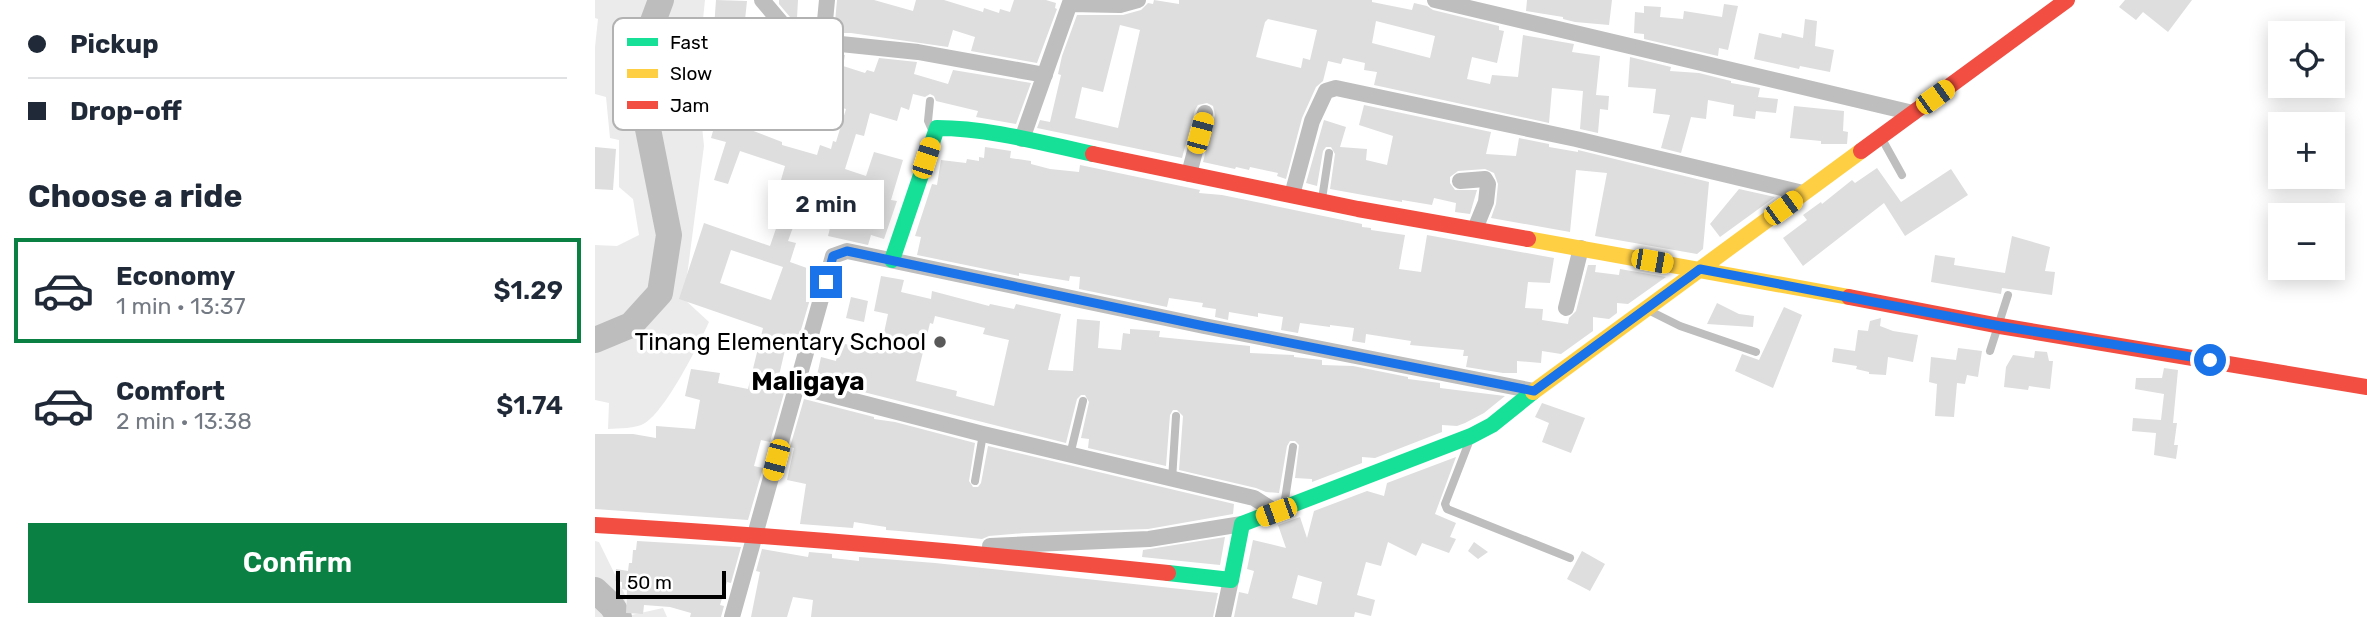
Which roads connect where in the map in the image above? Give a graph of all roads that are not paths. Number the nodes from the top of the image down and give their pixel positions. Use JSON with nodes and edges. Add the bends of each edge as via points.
{"nodes":[{"id":1,"x":762,"y":0,"type":"edge"},
{"id":2,"x":827,"y":0,"type":"edge"},
{"id":3,"x":1138,"y":0,"type":"edge"},
{"id":4,"x":1435,"y":0,"type":"edge"},
{"id":5,"x":2067,"y":0,"type":"edge"},
{"id":6,"x":1070,"y":2,"type":"edge"},
{"id":7,"x":777,"y":18,"type":"edge"},
{"id":8,"x":825,"y":18,"type":"edge"},
{"id":9,"x":843,"y":44,"type":"edge"},
{"id":10,"x":1045,"y":75,"type":"junction"},
{"id":11,"x":930,"y":101,"type":"dead end"},
{"id":12,"x":1205,"y":113,"type":"dead end"},
{"id":13,"x":1913,"y":113,"type":"junction"},
{"id":14,"x":934,"y":132,"type":"junction"},
{"id":15,"x":1881,"y":136,"type":"junction"},
{"id":16,"x":1022,"y":139,"type":"junction"},
{"id":17,"x":1329,"y":153,"type":"dead end"},
{"id":18,"x":1189,"y":174,"type":"junction"},
{"id":19,"x":1902,"y":175,"type":"dead end"},
{"id":20,"x":1460,"y":181,"type":"dead end"},
{"id":21,"x":1804,"y":193,"type":"junction"},
{"id":22,"x":1292,"y":195,"type":"junction"},
{"id":23,"x":1322,"y":201,"type":"junction"},
{"id":24,"x":1475,"y":229,"type":"junction"},
{"id":25,"x":1581,"y":248,"type":"junction"},
{"id":26,"x":892,"y":260,"type":"junction"},
{"id":27,"x":1700,"y":269,"type":"junction"},
{"id":28,"x":2008,"y":295,"type":"dead end"},
{"id":29,"x":1566,"y":308,"type":"dead end"},
{"id":30,"x":1645,"y":309,"type":"junction"},
{"id":31,"x":2000,"y":326,"type":"junction"},
{"id":32,"x":1990,"y":351,"type":"dead end"},
{"id":33,"x":1756,"y":352,"type":"dead end"},
{"id":34,"x":796,"y":386,"type":"junction"},
{"id":35,"x":2367,"y":387,"type":"edge"},
{"id":36,"x":1534,"y":391,"type":"junction"},
{"id":37,"x":1083,"y":401,"type":"dead end"},
{"id":38,"x":1176,"y":416,"type":"dead end"},
{"id":39,"x":983,"y":434,"type":"junction"},
{"id":40,"x":1471,"y":436,"type":"junction"},
{"id":41,"x":1293,"y":447,"type":"dead end"},
{"id":42,"x":1070,"y":455,"type":"junction"},
{"id":43,"x":1172,"y":480,"type":"junction"},
{"id":44,"x":975,"y":481,"type":"dead end"},
{"id":45,"x":1280,"y":510,"type":"junction"},
{"id":46,"x":1242,"y":524,"type":"junction"},
{"id":47,"x":595,"y":525,"type":"edge"},
{"id":48,"x":755,"y":534,"type":"junction"},
{"id":49,"x":936,"y":549,"type":"junction"},
{"id":50,"x":1570,"y":558,"type":"dead end"},
{"id":51,"x":1231,"y":580,"type":"junction"},
{"id":52,"x":732,"y":617,"type":"edge"},
{"id":53,"x":1223,"y":617,"type":"edge"}],
"edges":[{"from":1,"to":7,"type":"street"},
{"from":2,"to":8,"type":"street"},
{"from":3,"to":6,"type":"street","via":[[1120,5]]},
{"from":4,"to":13,"type":"street"},
{"from":5,"to":13,"type":"street"},
{"from":6,"to":10,"type":"street"},
{"from":9,"to":10,"type":"street","via":[[918,52]]},
{"from":10,"to":16,"type":"street"},
{"from":11,"to":14,"type":"lane","via":[[928,121]]},
{"from":12,"to":18,"type":"street"},
{"from":13,"to":15,"type":"street"},
{"from":14,"to":16,"type":"street","via":[[954,128]]},
{"from":14,"to":26,"type":"street"},
{"from":15,"to":19,"type":"lane"},
{"from":15,"to":21,"type":"street"},
{"from":16,"to":18,"type":"street"},
{"from":17,"to":23,"type":"lane"},
{"from":18,"to":22,"type":"street"},
{"from":20,"to":24,"type":"street","via":[[1485,179],[1488,184]]},
{"from":21,"to":22,"type":"street","via":[[1336,88],[1326,91],[1312,121]]},
{"from":21,"to":27,"type":"street"},
{"from":22,"to":23,"type":"street"},
{"from":23,"to":24,"type":"street"},
{"from":24,"to":25,"type":"street"},
{"from":25,"to":27,"type":"street"},
{"from":25,"to":29,"type":"street"},
{"from":26,"to":34,"type":"street","via":[[847,251],[833,256]]},
{"from":26,"to":36,"type":"street"},
{"from":27,"to":30,"type":"street"},
{"from":27,"to":31,"type":"street"},
{"from":28,"to":31,"type":"lane"},
{"from":30,"to":33,"type":"lane"},
{"from":30,"to":36,"type":"street"},
{"from":31,"to":32,"type":"lane"},
{"from":31,"to":35,"type":"street"},
{"from":34,"to":39,"type":"street"},
{"from":34,"to":48,"type":"street"},
{"from":36,"to":40,"type":"street"},
{"from":37,"to":42,"type":"lane"},
{"from":38,"to":43,"type":"lane"},
{"from":39,"to":42,"type":"street"},
{"from":39,"to":44,"type":"lane"},
{"from":40,"to":45,"type":"street"},
{"from":40,"to":50,"type":"lane","via":[[1447,509]]},
{"from":41,"to":45,"type":"lane"},
{"from":42,"to":43,"type":"street"},
{"from":43,"to":45,"type":"street","via":[[1254,498]]},
{"from":45,"to":46,"type":"street"},
{"from":46,"to":49,"type":"street","via":[[1149,539]]},
{"from":46,"to":51,"type":"street"},
{"from":47,"to":48,"type":"street"},
{"from":48,"to":49,"type":"street"},
{"from":48,"to":52,"type":"street"},
{"from":49,"to":51,"type":"street"},
{"from":51,"to":53,"type":"street"}]}
